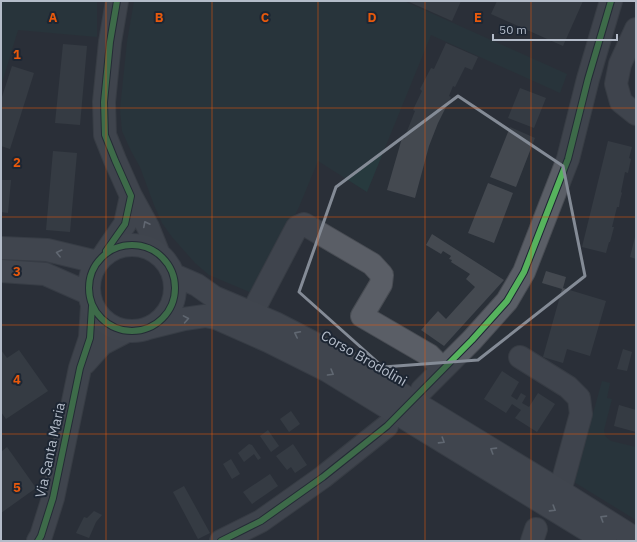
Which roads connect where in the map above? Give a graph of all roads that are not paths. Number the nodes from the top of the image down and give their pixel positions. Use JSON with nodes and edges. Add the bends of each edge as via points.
{"nodes":[{"id":1,"x":117,"y":1,"type":"edge"},
{"id":2,"x":611,"y":1,"type":"edge"},
{"id":3,"x":636,"y":29,"type":"edge"},
{"id":4,"x":636,"y":114,"type":"edge"},
{"id":5,"x":131,"y":196,"type":"junction"},
{"id":6,"x":1,"y":248,"type":"edge"},
{"id":7,"x":158,"y":252,"type":"junction"},
{"id":8,"x":101,"y":258,"type":"junction"},
{"id":9,"x":1,"y":271,"type":"edge"},
{"id":10,"x":174,"y":275,"type":"junction"},
{"id":11,"x":90,"y":299,"type":"junction"},
{"id":12,"x":252,"y":313,"type":"junction"},
{"id":13,"x":138,"y":330,"type":"junction"},
{"id":14,"x":520,"y":357,"type":"dead end"},
{"id":15,"x":80,"y":368,"type":"junction"},
{"id":16,"x":443,"y":369,"type":"junction"},
{"id":17,"x":422,"y":390,"type":"dead end"},
{"id":18,"x":387,"y":426,"type":"dead end"},
{"id":19,"x":560,"y":491,"type":"junction"},
{"id":20,"x":40,"y":539,"type":"edge"},
{"id":21,"x":636,"y":539,"type":"edge"},
{"id":22,"x":221,"y":541,"type":"edge"},
{"id":23,"x":605,"y":541,"type":"edge"}],
"edges":[{"from":1,"to":5,"type":"street","via":[[104,102],[105,135]]},
{"from":2,"to":16,"type":"street","via":[[568,159],[524,272],[507,301]]},
{"from":3,"to":4,"type":"street","via":[[620,64],[616,84],[621,102]]},
{"from":7,"to":5,"type":"street","one_way":true},
{"from":5,"to":8,"type":"street","via":[[125,224]]},
{"from":8,"to":6,"type":"main road","one_way":true,"via":[[47,250]]},
{"from":7,"to":8,"type":"main road","via":[[145,246],[131,244],[118,246]]},
{"from":7,"to":10,"type":"main road"},
{"from":8,"to":11,"type":"main road","via":[[90,277]]},
{"from":9,"to":11,"type":"main road","via":[[45,274]]},
{"from":10,"to":12,"type":"main road","name":"Corso Brodolini","via":[[197,285],[214,297]]},
{"from":10,"to":13,"type":"main road","via":[[175,297],[166,316]]},
{"from":11,"to":13,"type":"main road","via":[[106,323]]},
{"from":11,"to":15,"type":"street","name":"Via Santa Maria","via":[[90,338]]},
{"from":12,"to":16,"type":"street","via":[[296,227],[304,224],[372,264],[382,275],[380,284],[362,316],[429,355]]},
{"from":19,"to":12,"type":"main road","name":"Corso Brodolini","one_way":true,"via":[[337,354]]},
{"from":13,"to":15,"type":"street","via":[[102,344]]},
{"from":13,"to":23,"type":"main road","name":"Corso Brodolini","one_way":true,"via":[[205,316],[216,318],[268,341],[328,371]]},
{"from":14,"to":19,"type":"street","via":[[568,387],[579,398],[581,414]]},
{"from":15,"to":20,"type":"street","name":"Via Santa Maria","via":[[53,498]]},
{"from":16,"to":17,"type":"street"},
{"from":18,"to":22,"type":"street","via":[[323,477],[261,521]]},
{"from":21,"to":19,"type":"main road","name":"Corso Brodolini","one_way":true}]}
